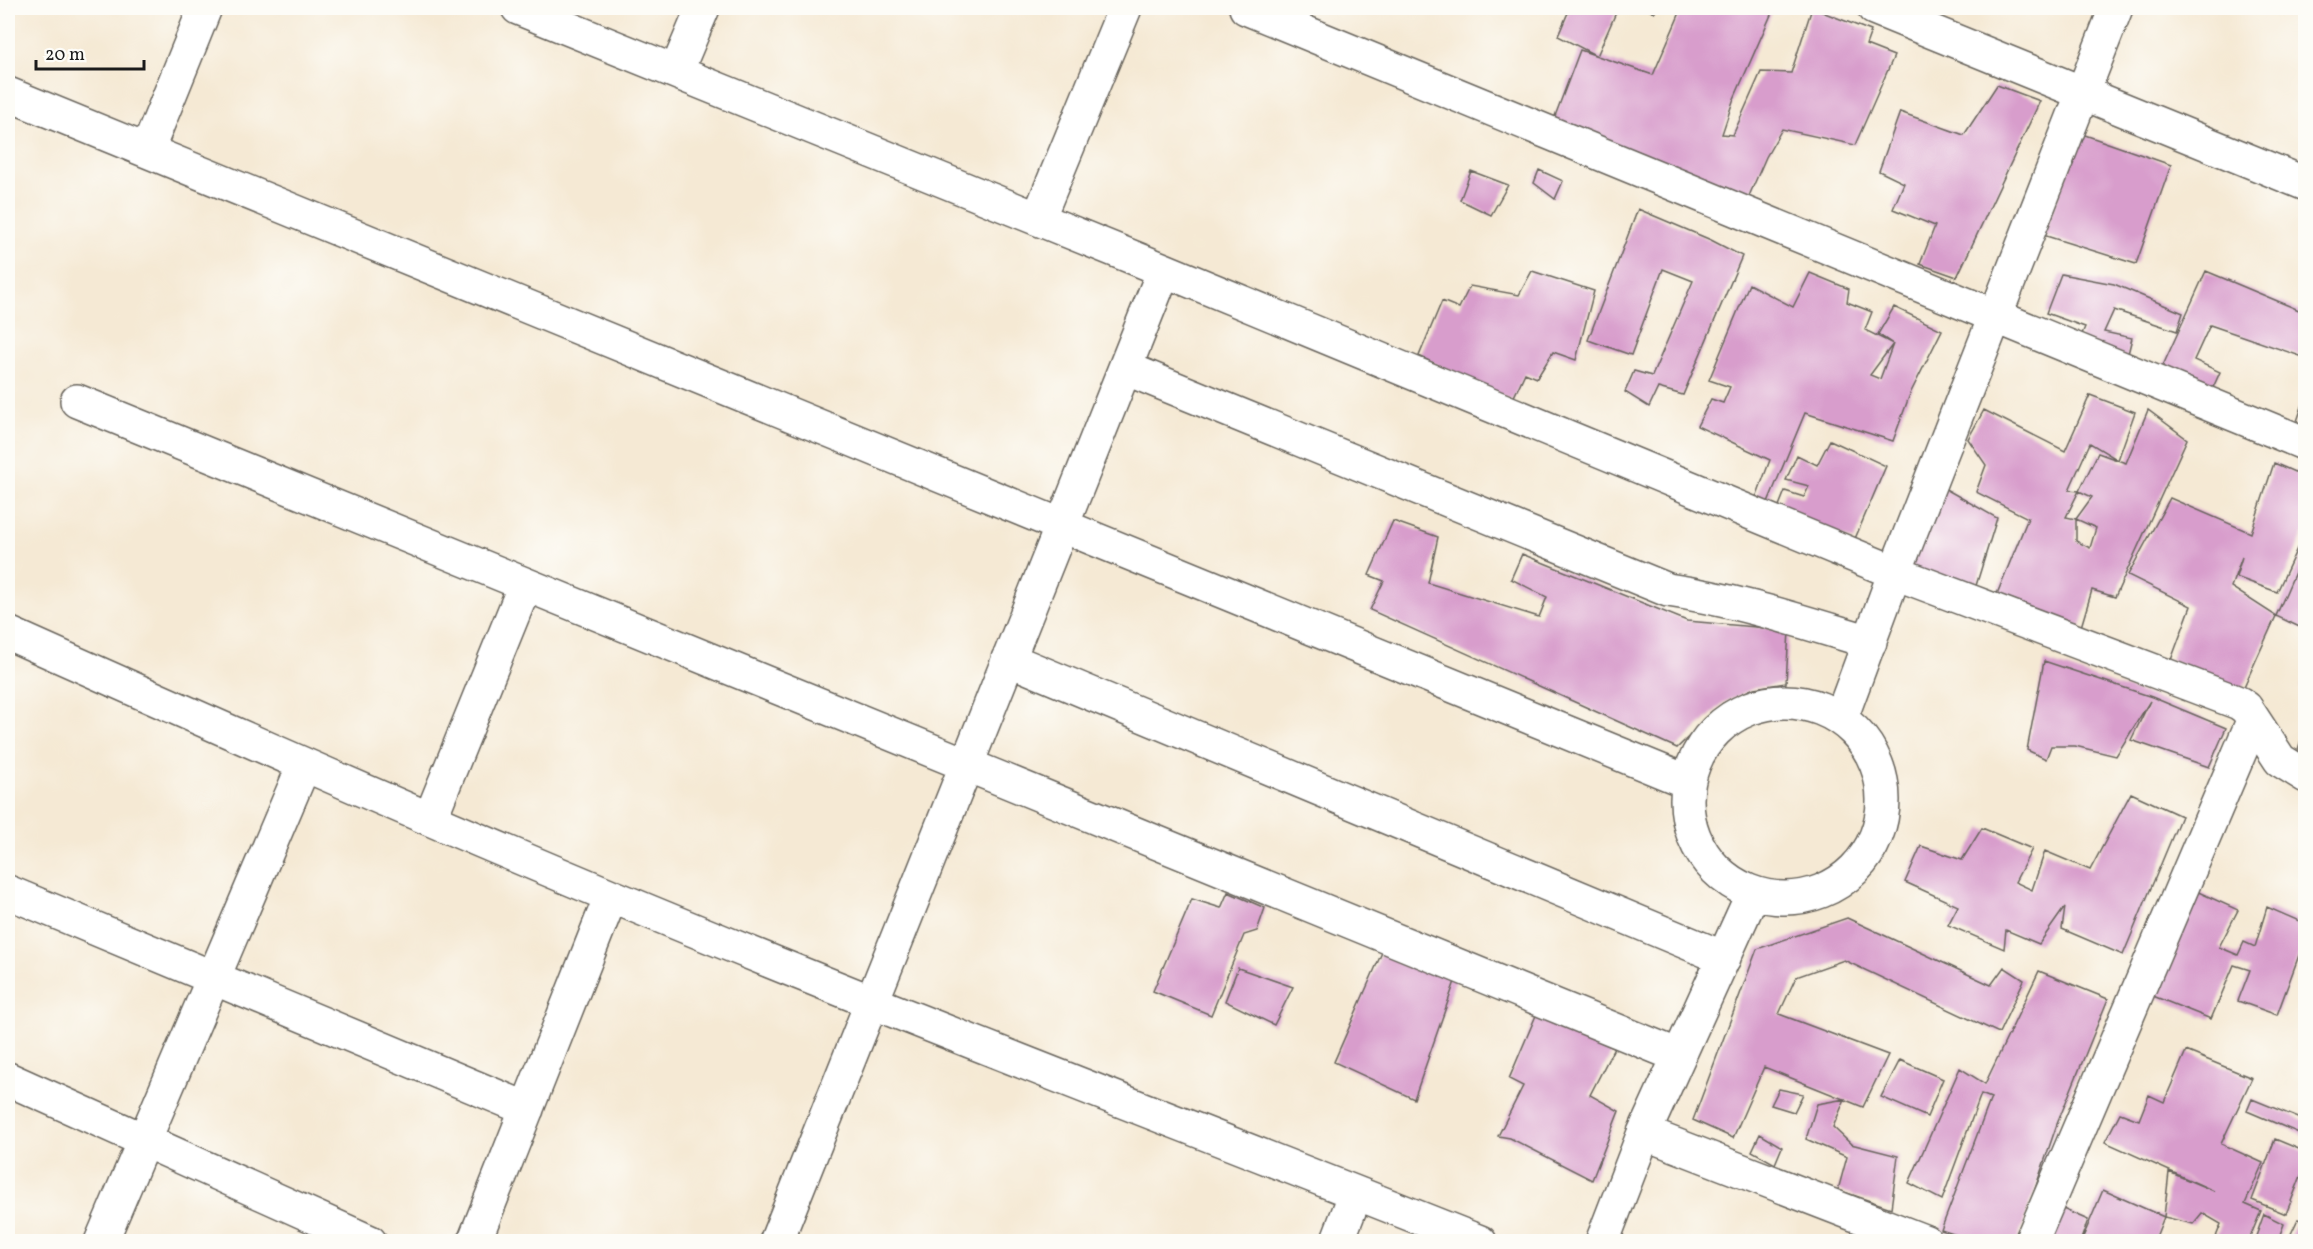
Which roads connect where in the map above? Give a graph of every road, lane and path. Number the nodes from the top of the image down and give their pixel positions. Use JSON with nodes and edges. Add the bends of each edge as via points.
{"nodes":[{"id":1,"x":205,"y":8,"type":"edge"},
{"id":2,"x":518,"y":8,"type":"edge"},
{"id":3,"x":703,"y":8,"type":"edge"},
{"id":4,"x":1125,"y":8,"type":"edge"},
{"id":5,"x":1246,"y":8,"type":"edge"},
{"id":6,"x":1874,"y":8,"type":"edge"},
{"id":7,"x":2116,"y":8,"type":"edge"},
{"id":8,"x":676,"y":72,"type":"junction"},
{"id":9,"x":8,"y":94,"type":"edge"},
{"id":10,"x":2082,"y":94,"type":"junction"},
{"id":11,"x":147,"y":151,"type":"junction"},
{"id":12,"x":2306,"y":184,"type":"edge"},
{"id":13,"x":1038,"y":219,"type":"junction"},
{"id":14,"x":1164,"y":270,"type":"junction"},
{"id":15,"x":1996,"y":317,"type":"junction"},
{"id":16,"x":1125,"y":368,"type":"junction"},
{"id":17,"x":77,"y":402,"type":"dead end"},
{"id":18,"x":2306,"y":444,"type":"edge"},
{"id":19,"x":1062,"y":526,"type":"junction"},
{"id":20,"x":1895,"y":572,"type":"junction"},
{"id":21,"x":525,"y":585,"type":"junction"},
{"id":22,"x":8,"y":633,"type":"edge"},
{"id":23,"x":1870,"y":642,"type":"junction"},
{"id":24,"x":1008,"y":659,"type":"junction"},
{"id":25,"x":1841,"y":718,"type":"junction"},
{"id":26,"x":2253,"y":721,"type":"junction"},
{"id":27,"x":304,"y":765,"type":"junction"},
{"id":28,"x":966,"y":765,"type":"junction"},
{"id":29,"x":2306,"y":776,"type":"edge"},
{"id":30,"x":1688,"y":782,"type":"junction"},
{"id":31,"x":430,"y":819,"type":"junction"},
{"id":32,"x":8,"y":892,"type":"edge"},
{"id":33,"x":1753,"y":893,"type":"junction"},
{"id":34,"x":611,"y":896,"type":"junction"},
{"id":35,"x":1724,"y":958,"type":"junction"},
{"id":36,"x":214,"y":979,"type":"junction"},
{"id":37,"x":871,"y":1002,"type":"junction"},
{"id":38,"x":1679,"y":1056,"type":"junction"},
{"id":39,"x":8,"y":1079,"type":"edge"},
{"id":40,"x":527,"y":1109,"type":"junction"},
{"id":41,"x":1644,"y":1133,"type":"junction"},
{"id":42,"x":145,"y":1141,"type":"junction"},
{"id":43,"x":1356,"y":1192,"type":"junction"},
{"id":44,"x":101,"y":1242,"type":"edge"},
{"id":45,"x":370,"y":1242,"type":"edge"},
{"id":46,"x":474,"y":1242,"type":"edge"},
{"id":47,"x":776,"y":1242,"type":"edge"},
{"id":48,"x":1337,"y":1242,"type":"edge"},
{"id":49,"x":1480,"y":1242,"type":"edge"},
{"id":50,"x":1602,"y":1242,"type":"edge"},
{"id":51,"x":1926,"y":1242,"type":"edge"},
{"id":52,"x":2031,"y":1242,"type":"edge"}],
"edges":[{"from":1,"to":11,"type":"street"},
{"from":2,"to":8,"type":"street"},
{"from":3,"to":8,"type":"street"},
{"from":4,"to":13,"type":"street"},
{"from":5,"to":15,"type":"street"},
{"from":6,"to":10,"type":"street"},
{"from":7,"to":10,"type":"street"},
{"from":8,"to":13,"type":"street"},
{"from":9,"to":11,"type":"street"},
{"from":10,"to":12,"type":"street"},
{"from":10,"to":15,"type":"street"},
{"from":11,"to":19,"type":"street"},
{"from":13,"to":14,"type":"street"},
{"from":14,"to":16,"type":"street"},
{"from":14,"to":20,"type":"street"},
{"from":15,"to":18,"type":"street"},
{"from":15,"to":20,"type":"street"},
{"from":16,"to":19,"type":"street"},
{"from":16,"to":23,"type":"street","via":[[1668,590],[1753,607]]},
{"from":17,"to":21,"type":"street"},
{"from":19,"to":24,"type":"street"},
{"from":19,"to":30,"type":"street"},
{"from":20,"to":23,"type":"street"},
{"from":20,"to":26,"type":"street","via":[[2239,703]]},
{"from":21,"to":28,"type":"street"},
{"from":21,"to":31,"type":"street"},
{"from":22,"to":27,"type":"street"},
{"from":23,"to":25,"type":"street"},
{"from":24,"to":28,"type":"street"},
{"from":24,"to":35,"type":"street"},
{"from":25,"to":30,"type":"street","via":[[1818,706],[1784,701],[1755,705],[1725,721],[1701,746]]},
{"from":25,"to":33,"type":"street","via":[[1866,742],[1881,774],[1883,815],[1872,848],[1851,875],[1822,892],[1788,899]]},
{"from":26,"to":29,"type":"street","via":[[2280,760]]},
{"from":26,"to":52,"type":"street"},
{"from":27,"to":31,"type":"street"},
{"from":27,"to":36,"type":"street"},
{"from":28,"to":37,"type":"street"},
{"from":28,"to":38,"type":"street"},
{"from":30,"to":33,"type":"street","via":[[1686,801],[1692,834],[1700,851],[1723,877]]},
{"from":31,"to":34,"type":"street"},
{"from":32,"to":36,"type":"street"},
{"from":33,"to":35,"type":"street"},
{"from":34,"to":37,"type":"street"},
{"from":34,"to":40,"type":"street"},
{"from":35,"to":38,"type":"street"},
{"from":36,"to":40,"type":"street"},
{"from":36,"to":42,"type":"street"},
{"from":37,"to":43,"type":"street"},
{"from":37,"to":47,"type":"street"},
{"from":38,"to":41,"type":"street"},
{"from":39,"to":42,"type":"street"},
{"from":40,"to":46,"type":"street"},
{"from":41,"to":50,"type":"street"},
{"from":41,"to":51,"type":"street"},
{"from":42,"to":44,"type":"street"},
{"from":42,"to":45,"type":"street"},
{"from":43,"to":48,"type":"street"},
{"from":43,"to":49,"type":"street"}]}
